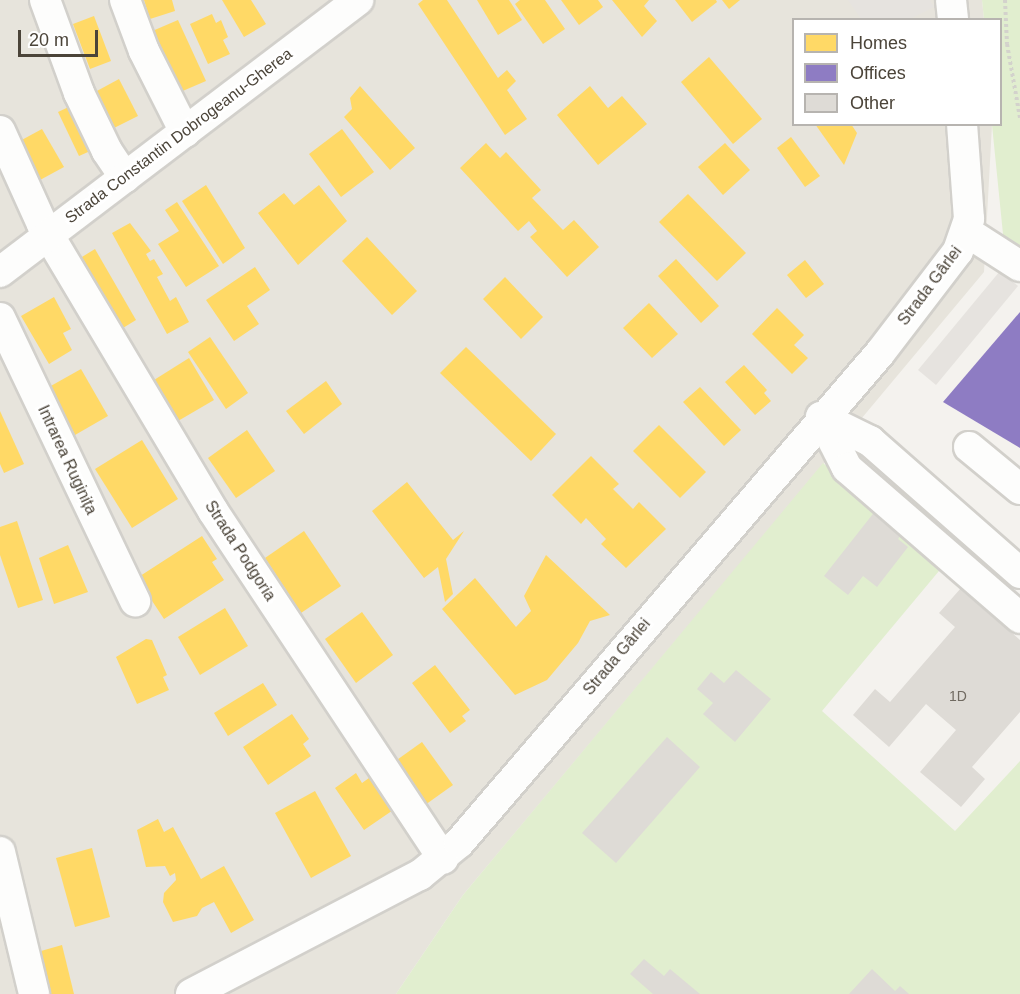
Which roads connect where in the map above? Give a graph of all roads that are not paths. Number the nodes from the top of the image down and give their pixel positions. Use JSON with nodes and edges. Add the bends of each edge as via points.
{"nodes":[{"id":1,"x":45,"y":0,"type":"edge"},
{"id":2,"x":125,"y":0,"type":"edge"},
{"id":3,"x":951,"y":0,"type":"edge"},
{"id":4,"x":352,"y":2,"type":"edge"},
{"id":5,"x":953,"y":18,"type":"edge"},
{"id":6,"x":962,"y":126,"type":"edge"},
{"id":7,"x":0,"y":131,"type":"edge"},
{"id":8,"x":185,"y":132,"type":"junction"},
{"id":9,"x":125,"y":178,"type":"junction"},
{"id":10,"x":967,"y":232,"type":"junction"},
{"id":11,"x":49,"y":236,"type":"junction"},
{"id":12,"x":1020,"y":266,"type":"edge"},
{"id":13,"x":0,"y":273,"type":"edge"},
{"id":14,"x":0,"y":318,"type":"edge"},
{"id":15,"x":821,"y":417,"type":"junction"},
{"id":16,"x":969,"y":447,"type":"dead end"},
{"id":17,"x":1020,"y":489,"type":"edge"},
{"id":18,"x":986,"y":543,"type":"junction"},
{"id":19,"x":962,"y":568,"type":"junction"},
{"id":20,"x":1020,"y":573,"type":"edge"},
{"id":21,"x":135,"y":601,"type":"dead end"},
{"id":22,"x":1020,"y":618,"type":"edge"},
{"id":23,"x":0,"y":852,"type":"edge"},
{"id":24,"x":442,"y":859,"type":"junction"},
{"id":25,"x":34,"y":994,"type":"edge"},
{"id":26,"x":191,"y":994,"type":"edge"}],
"edges":[{"from":1,"to":9,"type":"street","via":[[79,93]]},
{"from":2,"to":8,"type":"street","via":[[144,51]]},
{"from":3,"to":5,"type":"street"},
{"from":4,"to":8,"type":"street","name":"Strada Constantin Dobrogeanu-Gherea"},
{"from":6,"to":10,"type":"street","name":"Strada Gârlei"},
{"from":7,"to":11,"type":"street","name":"Strada Podgoria"},
{"from":8,"to":9,"type":"street","name":"Strada Constantin Dobrogeanu-Gherea"},
{"from":9,"to":11,"type":"street","name":"Strada Constantin Dobrogeanu-Gherea"},
{"from":10,"to":12,"type":"street","name":"Strada Gârlei"},
{"from":10,"to":15,"type":"street","name":"Strada Gârlei","via":[[958,251],[880,353]]},
{"from":11,"to":13,"type":"street","name":"Strada Constantin Dobrogeanu-Gherea"},
{"from":11,"to":24,"type":"street","name":"Strada Podgoria","via":[[213,511]]},
{"from":14,"to":21,"type":"street","name":"Intrarea Ruginița"},
{"from":15,"to":18,"type":"street","via":[[870,441]]},
{"from":15,"to":19,"type":"street","via":[[847,468]]},
{"from":15,"to":24,"type":"street","name":"Strada Gârlei"},
{"from":16,"to":17,"type":"street"},
{"from":18,"to":19,"type":"street"},
{"from":18,"to":20,"type":"street"},
{"from":19,"to":22,"type":"street"},
{"from":23,"to":25,"type":"street"},
{"from":24,"to":26,"type":"street","name":"Strada Gârlei"}]}
